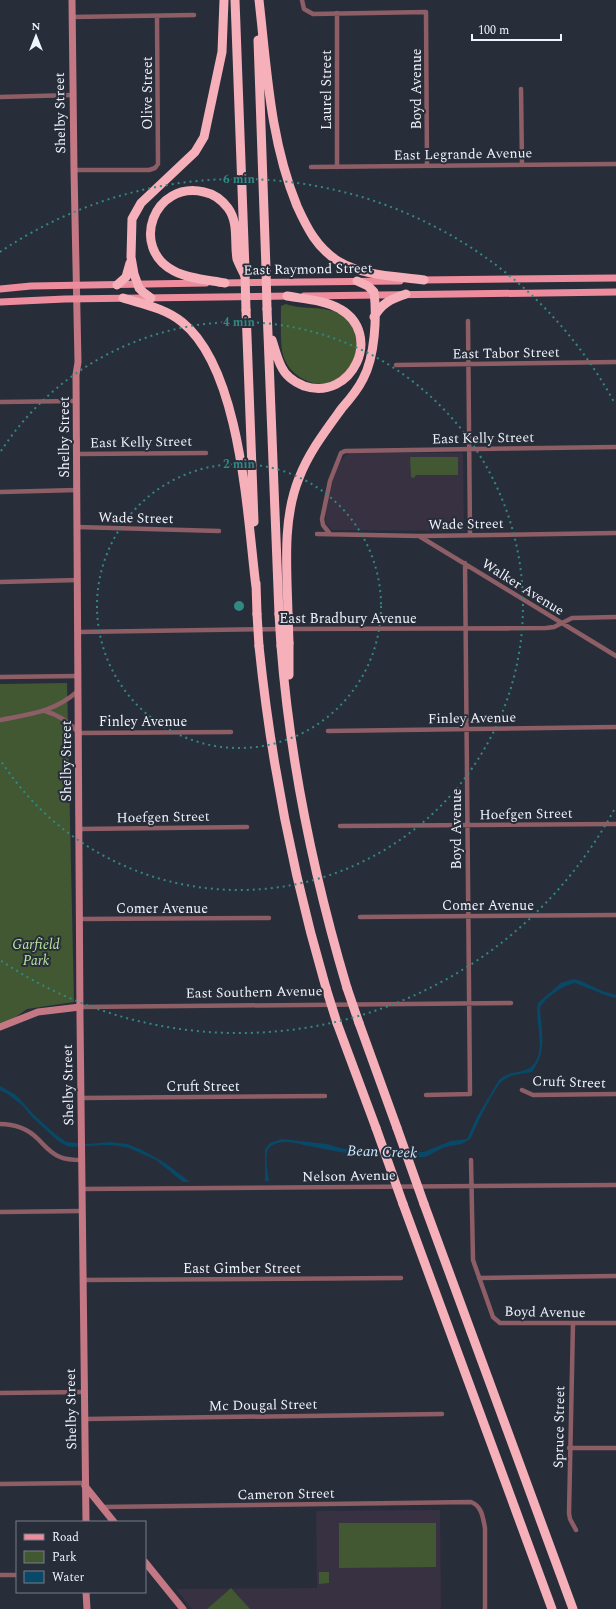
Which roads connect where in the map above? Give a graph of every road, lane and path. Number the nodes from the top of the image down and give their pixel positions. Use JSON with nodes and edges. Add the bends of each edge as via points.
{"nodes":[{"id":1,"x":72,"y":0,"type":"edge"},
{"id":2,"x":224,"y":0,"type":"edge"},
{"id":3,"x":235,"y":0,"type":"edge"},
{"id":4,"x":258,"y":0,"type":"edge"},
{"id":5,"x":302,"y":0,"type":"edge"},
{"id":6,"x":336,"y":13,"type":"junction"},
{"id":7,"x":194,"y":15,"type":"dead end"},
{"id":8,"x":158,"y":16,"type":"junction"},
{"id":9,"x":72,"y":17,"type":"junction"},
{"id":10,"x":521,"y":89,"type":"dead end"},
{"id":11,"x":73,"y":95,"type":"junction"},
{"id":12,"x":0,"y":97,"type":"edge"},
{"id":13,"x":616,"y":164,"type":"edge"},
{"id":14,"x":522,"y":165,"type":"junction"},
{"id":15,"x":427,"y":166,"type":"junction"},
{"id":16,"x":311,"y":167,"type":"dead end"},
{"id":17,"x":337,"y":167,"type":"junction"},
{"id":18,"x":74,"y":170,"type":"junction"},
{"id":19,"x":131,"y":257,"type":"junction"},
{"id":20,"x":243,"y":270,"type":"junction"},
{"id":21,"x":616,"y":278,"type":"edge"},
{"id":22,"x":424,"y":280,"type":"junction"},
{"id":23,"x":357,"y":281,"type":"junction"},
{"id":24,"x":225,"y":283,"type":"junction"},
{"id":25,"x":116,"y":285,"type":"junction"},
{"id":26,"x":137,"y":285,"type":"junction"},
{"id":27,"x":77,"y":286,"type":"junction"},
{"id":28,"x":0,"y":288,"type":"edge"},
{"id":29,"x":616,"y":292,"type":"edge"},
{"id":30,"x":374,"y":294,"type":"junction"},
{"id":31,"x":406,"y":294,"type":"junction"},
{"id":32,"x":287,"y":296,"type":"junction"},
{"id":33,"x":123,"y":298,"type":"junction"},
{"id":34,"x":151,"y":298,"type":"junction"},
{"id":35,"x":77,"y":299,"type":"junction"},
{"id":36,"x":0,"y":302,"type":"edge"},
{"id":37,"x":374,"y":317,"type":"junction"},
{"id":38,"x":468,"y":321,"type":"dead end"},
{"id":39,"x":268,"y":325,"type":"junction"},
{"id":40,"x":616,"y":362,"type":"edge"},
{"id":41,"x":468,"y":364,"type":"junction"},
{"id":42,"x":396,"y":365,"type":"dead end"},
{"id":43,"x":76,"y":401,"type":"junction"},
{"id":44,"x":0,"y":402,"type":"edge"},
{"id":45,"x":616,"y":447,"type":"edge"},
{"id":46,"x":468,"y":449,"type":"junction"},
{"id":47,"x":206,"y":452,"type":"dead end"},
{"id":48,"x":77,"y":454,"type":"junction"},
{"id":49,"x":77,"y":490,"type":"junction"},
{"id":50,"x":0,"y":492,"type":"edge"},
{"id":51,"x":77,"y":527,"type":"junction"},
{"id":52,"x":219,"y":531,"type":"dead end"},
{"id":53,"x":616,"y":533,"type":"edge"},
{"id":54,"x":317,"y":534,"type":"dead end"},
{"id":55,"x":330,"y":534,"type":"junction"},
{"id":56,"x":470,"y":535,"type":"junction"},
{"id":57,"x":419,"y":536,"type":"junction"},
{"id":58,"x":465,"y":563,"type":"junction"},
{"id":59,"x":78,"y":580,"type":"junction"},
{"id":60,"x":0,"y":582,"type":"edge"},
{"id":61,"x":256,"y":588,"type":"junction"},
{"id":62,"x":283,"y":614,"type":"junction"},
{"id":63,"x":616,"y":617,"type":"edge"},
{"id":64,"x":561,"y":623,"type":"junction"},
{"id":65,"x":466,"y":628,"type":"junction"},
{"id":66,"x":78,"y":632,"type":"junction"},
{"id":67,"x":616,"y":656,"type":"edge"},
{"id":68,"x":78,"y":676,"type":"junction"},
{"id":69,"x":0,"y":677,"type":"edge"},
{"id":70,"x":78,"y":691,"type":"junction"},
{"id":71,"x":44,"y":710,"type":"junction"},
{"id":72,"x":0,"y":720,"type":"edge"},
{"id":73,"x":616,"y":727,"type":"edge"},
{"id":74,"x":467,"y":730,"type":"junction"},
{"id":75,"x":328,"y":731,"type":"dead end"},
{"id":76,"x":231,"y":732,"type":"dead end"},
{"id":77,"x":79,"y":733,"type":"junction"},
{"id":78,"x":616,"y":824,"type":"edge"},
{"id":79,"x":340,"y":826,"type":"dead end"},
{"id":80,"x":467,"y":826,"type":"junction"},
{"id":81,"x":247,"y":827,"type":"dead end"},
{"id":82,"x":79,"y":829,"type":"junction"},
{"id":83,"x":616,"y":915,"type":"edge"},
{"id":84,"x":468,"y":916,"type":"junction"},
{"id":85,"x":360,"y":917,"type":"dead end"},
{"id":86,"x":269,"y":918,"type":"dead end"},
{"id":87,"x":80,"y":919,"type":"junction"},
{"id":88,"x":469,"y":1003,"type":"junction"},
{"id":89,"x":511,"y":1003,"type":"dead end"},
{"id":90,"x":80,"y":1007,"type":"junction"},
{"id":91,"x":0,"y":1027,"type":"edge"},
{"id":92,"x":522,"y":1090,"type":"dead end"},
{"id":93,"x":616,"y":1094,"type":"edge"},
{"id":94,"x":426,"y":1095,"type":"dead end"},
{"id":95,"x":326,"y":1096,"type":"dead end"},
{"id":96,"x":81,"y":1098,"type":"junction"},
{"id":97,"x":0,"y":1124,"type":"edge"},
{"id":98,"x":82,"y":1157,"type":"junction"},
{"id":99,"x":471,"y":1160,"type":"dead end"},
{"id":100,"x":471,"y":1185,"type":"junction"},
{"id":101,"x":616,"y":1185,"type":"edge"},
{"id":102,"x":82,"y":1189,"type":"junction"},
{"id":103,"x":82,"y":1210,"type":"junction"},
{"id":104,"x":0,"y":1212,"type":"edge"},
{"id":105,"x":616,"y":1276,"type":"edge"},
{"id":106,"x":401,"y":1278,"type":"dead end"},
{"id":107,"x":479,"y":1278,"type":"junction"},
{"id":108,"x":83,"y":1280,"type":"junction"},
{"id":109,"x":573,"y":1323,"type":"junction"},
{"id":110,"x":616,"y":1323,"type":"edge"},
{"id":111,"x":84,"y":1392,"type":"junction"},
{"id":112,"x":0,"y":1393,"type":"edge"},
{"id":113,"x":442,"y":1414,"type":"dead end"},
{"id":114,"x":84,"y":1419,"type":"junction"},
{"id":115,"x":569,"y":1448,"type":"junction"},
{"id":116,"x":616,"y":1448,"type":"edge"},
{"id":117,"x":0,"y":1484,"type":"edge"},
{"id":118,"x":85,"y":1486,"type":"junction"},
{"id":119,"x":102,"y":1507,"type":"junction"},
{"id":120,"x":86,"y":1521,"type":"edge"},
{"id":121,"x":113,"y":1521,"type":"edge"},
{"id":122,"x":576,"y":1530,"type":"dead end"},
{"id":123,"x":146,"y":1563,"type":"edge"},
{"id":124,"x":0,"y":1575,"type":"edge"},
{"id":125,"x":16,"y":1575,"type":"edge"},
{"id":126,"x":86,"y":1593,"type":"edge"},
{"id":127,"x":87,"y":1609,"type":"edge"},
{"id":128,"x":183,"y":1609,"type":"edge"},
{"id":129,"x":485,"y":1609,"type":"edge"},
{"id":130,"x":552,"y":1609,"type":"edge"},
{"id":131,"x":573,"y":1609,"type":"edge"}],
"edges":[{"from":1,"to":9,"type":"main road","name":"Shelby Street"},
{"from":2,"to":19,"type":"highway","via":[[222,52],[204,137],[195,152],[137,209],[132,222]]},
{"from":3,"to":20,"type":"highway"},
{"from":4,"to":22,"type":"highway","via":[[276,140],[291,190],[308,230],[323,249],[350,267]]},
{"from":4,"to":39,"type":"highway","bridge":true},
{"from":5,"to":6,"type":"street","via":[[305,10],[313,14]]},
{"from":6,"to":15,"type":"street","name":"Boyd Avenue","via":[[426,12]]},
{"from":6,"to":17,"type":"street","name":"Laurel Street"},
{"from":7,"to":8,"type":"street"},
{"from":8,"to":9,"type":"street"},
{"from":8,"to":18,"type":"street","name":"Olive Street","via":[[159,161],[155,168],[149,170]]},
{"from":9,"to":11,"type":"main road","name":"Shelby Street"},
{"from":10,"to":14,"type":"street"},
{"from":11,"to":12,"type":"street"},
{"from":11,"to":18,"type":"main road","name":"Shelby Street"},
{"from":13,"to":14,"type":"street","name":"East Legrande Avenue"},
{"from":14,"to":15,"type":"street","name":"East Legrande Avenue"},
{"from":15,"to":17,"type":"street","name":"East Legrande Avenue"},
{"from":16,"to":17,"type":"street","name":"East Legrande Avenue"},
{"from":18,"to":27,"type":"main road","name":"Shelby Street"},
{"from":19,"to":25,"type":"highway","via":[[126,276]]},
{"from":19,"to":26,"type":"highway"},
{"from":20,"to":24,"type":"highway","via":[[238,259],[234,220],[223,202],[206,192],[191,190],[176,194],[163,203],[155,214],[151,229],[152,244],[161,261],[178,273]]},
{"from":20,"to":61,"type":"highway","bridge":true},
{"from":21,"to":22,"type":"main road","name":"East Raymond Street"},
{"from":22,"to":23,"type":"main road","name":"East Raymond Street"},
{"from":23,"to":24,"type":"main road","name":"East Raymond Street"},
{"from":23,"to":30,"type":"highway","via":[[368,286]]},
{"from":24,"to":26,"type":"main road","name":"East Raymond Street"},
{"from":25,"to":26,"type":"main road","name":"East Raymond Street"},
{"from":25,"to":27,"type":"main road","name":"East Raymond Street"},
{"from":26,"to":34,"type":"highway"},
{"from":27,"to":28,"type":"main road","name":"East Raymond Street"},
{"from":27,"to":35,"type":"main road","name":"Shelby Street"},
{"from":29,"to":31,"type":"main road","name":"East Raymond Street"},
{"from":30,"to":31,"type":"main road","name":"East Raymond Street"},
{"from":30,"to":32,"type":"main road","name":"East Raymond Street"},
{"from":30,"to":37,"type":"highway"},
{"from":31,"to":37,"type":"highway","via":[[384,303]]},
{"from":32,"to":34,"type":"main road","name":"East Raymond Street"},
{"from":32,"to":39,"type":"highway","via":[[330,304],[349,316],[357,328],[361,341],[360,355],[354,368],[343,380],[328,387],[314,388],[298,383],[281,366]]},
{"from":33,"to":34,"type":"main road","name":"East Raymond Street"},
{"from":33,"to":35,"type":"main road","name":"East Raymond Street"},
{"from":33,"to":61,"type":"highway","via":[[175,317],[196,335],[210,357],[229,410],[238,449],[246,494]]},
{"from":35,"to":36,"type":"main road","name":"East Raymond Street"},
{"from":35,"to":43,"type":"main road","name":"Shelby Street"},
{"from":37,"to":62,"type":"highway","via":[[372,350],[365,374],[315,446],[295,489],[288,526]]},
{"from":38,"to":41,"type":"street"},
{"from":39,"to":62,"type":"highway"},
{"from":40,"to":41,"type":"street","name":"East Tabor Street"},
{"from":41,"to":42,"type":"street","name":"East Tabor Street"},
{"from":41,"to":46,"type":"street"},
{"from":43,"to":44,"type":"street"},
{"from":43,"to":48,"type":"main road","name":"Shelby Street"},
{"from":45,"to":46,"type":"street","name":"East Kelly Street"},
{"from":46,"to":55,"type":"street","name":"East Kelly Street","via":[[345,450],[341,453],[328,489],[322,519]]},
{"from":46,"to":56,"type":"street"},
{"from":47,"to":48,"type":"street","name":"East Kelly Street"},
{"from":48,"to":49,"type":"main road","name":"Shelby Street"},
{"from":49,"to":50,"type":"street"},
{"from":49,"to":51,"type":"main road","name":"Shelby Street"},
{"from":51,"to":52,"type":"street","name":"Wade Street"},
{"from":51,"to":59,"type":"main road","name":"Shelby Street"},
{"from":53,"to":56,"type":"street","name":"Wade Street"},
{"from":54,"to":55,"type":"street","name":"Wade Street"},
{"from":55,"to":57,"type":"street","name":"Wade Street"},
{"from":56,"to":57,"type":"street","name":"Wade Street"},
{"from":57,"to":58,"type":"street","name":"Walker Avenue"},
{"from":58,"to":64,"type":"street","name":"Walker Avenue"},
{"from":58,"to":65,"type":"street","name":"Boyd Avenue"},
{"from":59,"to":60,"type":"street"},
{"from":59,"to":66,"type":"main road","name":"Shelby Street"},
{"from":61,"to":130,"type":"highway","bridge":true,"via":[[269,734],[289,847],[326,988]]},
{"from":62,"to":131,"type":"highway","bridge":true,"via":[[289,726],[299,790],[320,889],[347,988]]},
{"from":63,"to":64,"type":"street","name":"East Bradbury Avenue","via":[[572,618]]},
{"from":64,"to":65,"type":"street","name":"East Bradbury Avenue","via":[[546,628]]},
{"from":64,"to":67,"type":"street","name":"Walker Avenue"},
{"from":65,"to":66,"type":"street","name":"East Bradbury Avenue"},
{"from":65,"to":74,"type":"street","name":"Boyd Avenue"},
{"from":66,"to":68,"type":"main road","name":"Shelby Street"},
{"from":68,"to":69,"type":"street"},
{"from":68,"to":70,"type":"main road","name":"Shelby Street"},
{"from":70,"to":71,"type":"street","via":[[68,700]]},
{"from":70,"to":77,"type":"main road","name":"Shelby Street"},
{"from":71,"to":72,"type":"street"},
{"from":71,"to":77,"type":"street","via":[[66,720]]},
{"from":73,"to":74,"type":"street","name":"Finley Avenue"},
{"from":74,"to":75,"type":"street","name":"Finley Avenue"},
{"from":74,"to":80,"type":"street","name":"Boyd Avenue"},
{"from":76,"to":77,"type":"street","name":"Finley Avenue"},
{"from":77,"to":82,"type":"main road","name":"Shelby Street"},
{"from":78,"to":80,"type":"street","name":"Hoefgen Street"},
{"from":79,"to":80,"type":"street","name":"Hoefgen Street"},
{"from":80,"to":84,"type":"street","name":"Boyd Avenue"},
{"from":81,"to":82,"type":"street","name":"Hoefgen Street"},
{"from":82,"to":87,"type":"main road","name":"Shelby Street"},
{"from":83,"to":84,"type":"street","name":"Comer Avenue"},
{"from":84,"to":85,"type":"street","name":"Comer Avenue"},
{"from":84,"to":88,"type":"street","name":"Boyd Avenue"},
{"from":86,"to":87,"type":"street","name":"Comer Avenue"},
{"from":87,"to":90,"type":"main road","name":"Shelby Street"},
{"from":88,"to":89,"type":"street","name":"East Southern Avenue"},
{"from":88,"to":90,"type":"street","name":"East Southern Avenue"},
{"from":88,"to":94,"type":"street","name":"Boyd Avenue","via":[[470,1094]]},
{"from":90,"to":91,"type":"main road","name":"East Southern Avenue","via":[[38,1012]]},
{"from":90,"to":96,"type":"main road","name":"Shelby Street"},
{"from":92,"to":93,"type":"street","name":"Cruft Street","via":[[533,1095]]},
{"from":95,"to":96,"type":"street","name":"Cruft Street"},
{"from":96,"to":98,"type":"main road","name":"Shelby Street"},
{"from":97,"to":98,"type":"street","via":[[23,1129],[60,1158],[68,1160]]},
{"from":98,"to":102,"type":"main road","name":"Shelby Street"},
{"from":99,"to":100,"type":"street","name":"Boyd Avenue"},
{"from":100,"to":101,"type":"street","name":"Nelson Avenue"},
{"from":100,"to":102,"type":"street","name":"Nelson Avenue"},
{"from":100,"to":107,"type":"street","name":"Boyd Avenue","via":[[472,1250]]},
{"from":102,"to":103,"type":"main road","name":"Shelby Street"},
{"from":103,"to":104,"type":"street"},
{"from":103,"to":108,"type":"main road","name":"Shelby Street"},
{"from":105,"to":107,"type":"street"},
{"from":106,"to":108,"type":"street","name":"East Gimber Street"},
{"from":107,"to":109,"type":"street","name":"Boyd Avenue","via":[[493,1318],[500,1324]]},
{"from":108,"to":111,"type":"main road","name":"Shelby Street"},
{"from":109,"to":110,"type":"street","name":"Boyd Avenue"},
{"from":109,"to":115,"type":"street","name":"Spruce Street"},
{"from":111,"to":112,"type":"street"},
{"from":111,"to":114,"type":"main road","name":"Shelby Street"},
{"from":113,"to":114,"type":"street","name":"Mc Dougal Street"},
{"from":114,"to":118,"type":"main road","name":"Shelby Street"},
{"from":115,"to":116,"type":"street"},
{"from":115,"to":122,"type":"street","name":"Spruce Street","via":[[568,1512]]},
{"from":117,"to":118,"type":"street","via":[[82,1483]]},
{"from":118,"to":119,"type":"main road"},
{"from":118,"to":120,"type":"main road","name":"Shelby Street"},
{"from":119,"to":121,"type":"main road"},
{"from":119,"to":129,"type":"street","name":"Cameron Street","via":[[471,1502],[478,1506],[484,1528]]},
{"from":123,"to":128,"type":"main road"},
{"from":124,"to":125,"type":"street"},
{"from":126,"to":127,"type":"main road"}]}
